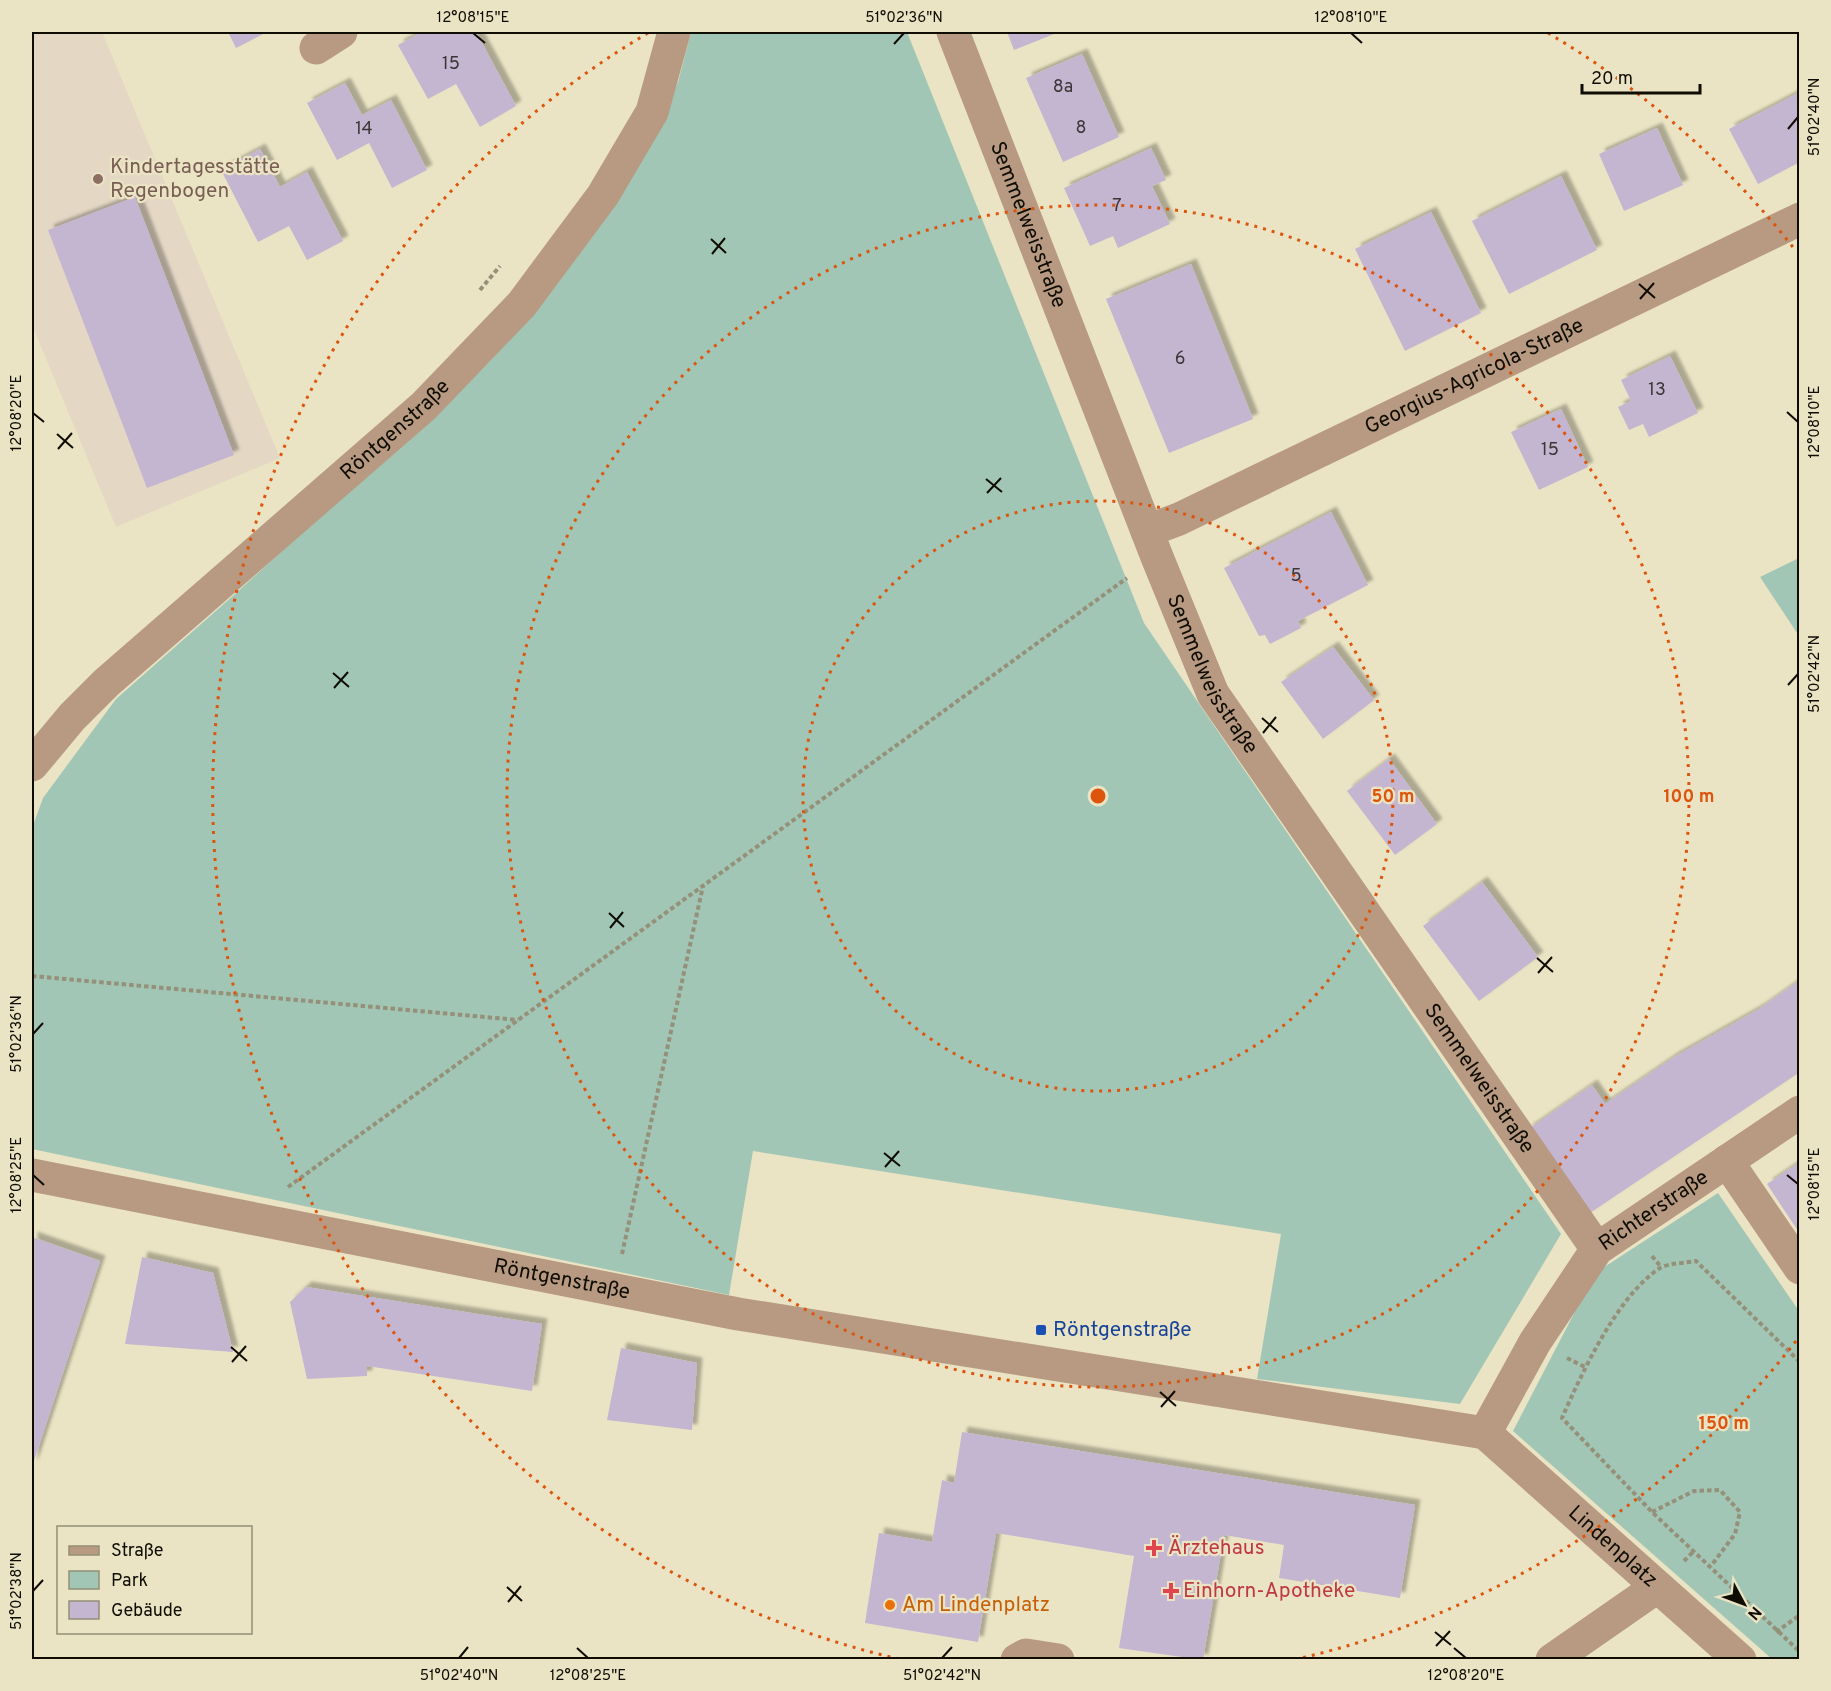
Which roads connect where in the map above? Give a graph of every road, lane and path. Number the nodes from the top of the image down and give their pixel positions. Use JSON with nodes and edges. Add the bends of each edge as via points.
{"nodes":[{"id":1,"x":674,"y":32,"type":"edge"},
{"id":2,"x":953,"y":32,"type":"edge"},
{"id":3,"x":1800,"y":219,"type":"edge"},
{"id":4,"x":505,"y":261,"type":"dead end"},
{"id":5,"x":474,"y":297,"type":"dead end"},
{"id":6,"x":1152,"y":544,"type":"junction"},
{"id":7,"x":32,"y":765,"type":"edge"},
{"id":8,"x":703,"y":885,"type":"junction"},
{"id":9,"x":32,"y":976,"type":"edge"},
{"id":10,"x":518,"y":1020,"type":"junction"},
{"id":11,"x":1800,"y":1112,"type":"edge"},
{"id":12,"x":1727,"y":1161,"type":"junction"},
{"id":13,"x":32,"y":1175,"type":"edge"},
{"id":14,"x":263,"y":1221,"type":"junction"},
{"id":15,"x":1597,"y":1249,"type":"junction"},
{"id":16,"x":1800,"y":1268,"type":"edge"},
{"id":17,"x":617,"y":1289,"type":"junction"},
{"id":18,"x":1800,"y":1362,"type":"edge"},
{"id":19,"x":1485,"y":1433,"type":"junction"},
{"id":20,"x":1652,"y":1512,"type":"junction"},
{"id":21,"x":1711,"y":1566,"type":"junction"},
{"id":22,"x":1657,"y":1587,"type":"junction"},
{"id":23,"x":1800,"y":1615,"type":"edge"},
{"id":24,"x":1776,"y":1632,"type":"junction"},
{"id":25,"x":1800,"y":1652,"type":"edge"},
{"id":26,"x":1017,"y":1659,"type":"edge"},
{"id":27,"x":1058,"y":1659,"type":"edge"},
{"id":28,"x":1552,"y":1659,"type":"edge"},
{"id":29,"x":1740,"y":1659,"type":"edge"}],
"edges":[{"from":1,"to":7,"type":"street","name":"Röntgenstraße","via":[[652,112],[603,195],[522,304],[424,406],[106,683]]},
{"from":2,"to":6,"type":"street","name":"Semmelweisstraße"},
{"from":3,"to":6,"type":"street","name":"Georgius-Agricola-Straße","via":[[1179,519]]},
{"from":4,"to":5,"type":"path"},
{"from":6,"to":8,"type":"path"},
{"from":6,"to":15,"type":"street","name":"Semmelweisstraße","via":[[1213,694]]},
{"from":8,"to":10,"type":"path"},
{"from":8,"to":17,"type":"path"},
{"from":9,"to":10,"type":"path"},
{"from":10,"to":14,"type":"path","via":[[272,1199],[265,1208]]},
{"from":11,"to":12,"type":"street","name":"Richterstraße"},
{"from":12,"to":15,"type":"street","name":"Richterstraße"},
{"from":12,"to":16,"type":"street"},
{"from":13,"to":14,"type":"street","name":"Röntgenstraße"},
{"from":14,"to":17,"type":"street","name":"Röntgenstraße"},
{"from":15,"to":19,"type":"street","name":"Richterstraße","via":[[1535,1342]]},
{"from":17,"to":19,"type":"street","name":"Röntgenstraße","via":[[738,1314]]},
{"from":18,"to":20,"type":"path","via":[[1696,1261],[1661,1267],[1630,1296],[1585,1367],[1562,1418]]},
{"from":19,"to":22,"type":"street","name":"Lindenplatz"},
{"from":20,"to":21,"type":"path"},
{"from":20,"to":21,"type":"path","via":[[1694,1491],[1720,1490],[1740,1512],[1735,1534]]},
{"from":21,"to":24,"type":"path"},
{"from":22,"to":28,"type":"street"},
{"from":22,"to":29,"type":"street","name":"Lindenplatz"},
{"from":23,"to":24,"type":"path"},
{"from":24,"to":25,"type":"path"},
{"from":26,"to":27,"type":"street","via":[[1026,1655]]}]}
